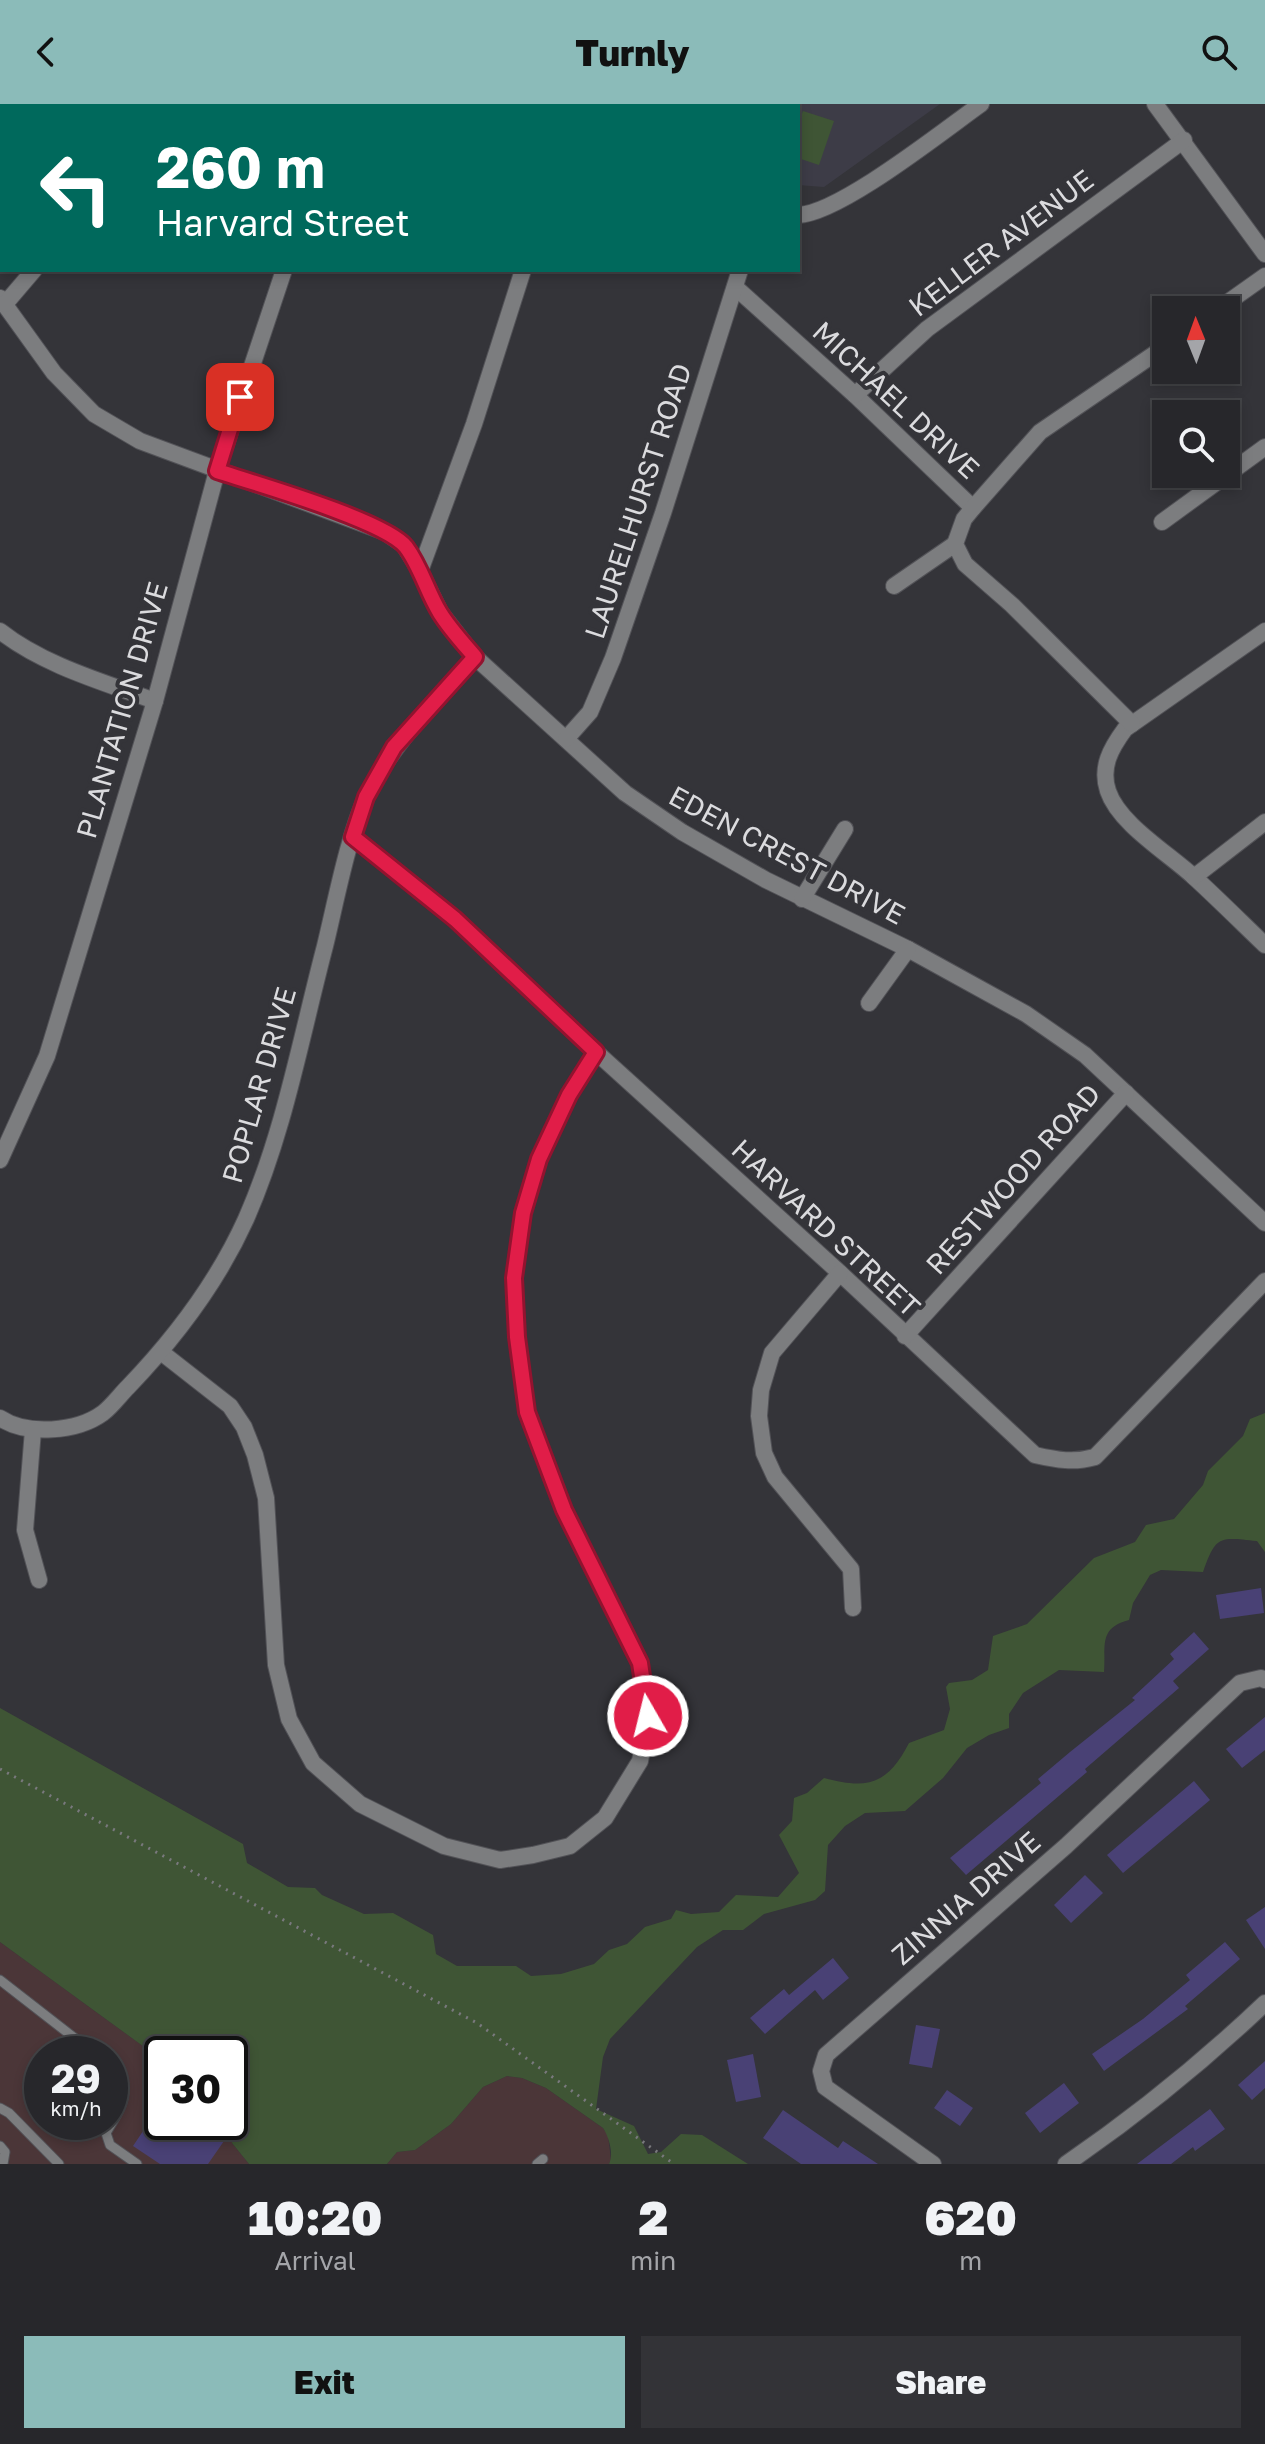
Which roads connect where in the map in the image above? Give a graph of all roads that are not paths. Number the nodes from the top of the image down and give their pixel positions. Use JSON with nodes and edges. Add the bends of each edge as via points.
{"nodes":[{"id":1,"x":981,"y":104,"type":"edge"},
{"id":2,"x":1155,"y":104,"type":"edge"},
{"id":3,"x":1184,"y":140,"type":"junction"},
{"id":4,"x":800,"y":215,"type":"edge"},
{"id":5,"x":1265,"y":254,"type":"edge"},
{"id":6,"x":32,"y":272,"type":"edge"},
{"id":7,"x":283,"y":272,"type":"edge"},
{"id":8,"x":522,"y":272,"type":"edge"},
{"id":9,"x":739,"y":272,"type":"edge"},
{"id":10,"x":1265,"y":276,"type":"edge"},
{"id":11,"x":735,"y":287,"type":"junction"},
{"id":12,"x":1237,"y":296,"type":"edge"},
{"id":13,"x":2,"y":301,"type":"edge"},
{"id":14,"x":1152,"y":356,"type":"edge"},
{"id":15,"x":855,"y":395,"type":"junction"},
{"id":16,"x":1265,"y":447,"type":"edge"},
{"id":17,"x":217,"y":471,"type":"junction"},
{"id":18,"x":973,"y":508,"type":"junction"},
{"id":19,"x":1162,"y":522,"type":"dead end"},
{"id":20,"x":955,"y":544,"type":"junction"},
{"id":21,"x":420,"y":571,"type":"junction"},
{"id":22,"x":894,"y":586,"type":"dead end"},
{"id":23,"x":0,"y":631,"type":"edge"},
{"id":24,"x":1265,"y":631,"type":"edge"},
{"id":25,"x":475,"y":657,"type":"junction"},
{"id":26,"x":155,"y":701,"type":"junction"},
{"id":27,"x":1132,"y":724,"type":"junction"},
{"id":28,"x":566,"y":739,"type":"junction"},
{"id":29,"x":1265,"y":822,"type":"edge"},
{"id":30,"x":845,"y":829,"type":"dead end"},
{"id":31,"x":353,"y":837,"type":"junction"},
{"id":32,"x":1194,"y":877,"type":"junction"},
{"id":33,"x":802,"y":899,"type":"junction"},
{"id":34,"x":1265,"y":945,"type":"edge"},
{"id":35,"x":908,"y":949,"type":"junction"},
{"id":36,"x":869,"y":1003,"type":"dead end"},
{"id":37,"x":596,"y":1052,"type":"junction"},
{"id":38,"x":1126,"y":1093,"type":"junction"},
{"id":39,"x":6,"y":1134,"type":"edge"},
{"id":40,"x":0,"y":1160,"type":"edge"},
{"id":41,"x":1265,"y":1223,"type":"edge"},
{"id":42,"x":840,"y":1273,"type":"junction"},
{"id":43,"x":1265,"y":1281,"type":"edge"},
{"id":44,"x":905,"y":1336,"type":"junction"},
{"id":45,"x":161,"y":1352,"type":"junction"},
{"id":46,"x":0,"y":1418,"type":"edge"},
{"id":47,"x":33,"y":1430,"type":"junction"},
{"id":48,"x":39,"y":1580,"type":"dead end"},
{"id":49,"x":853,"y":1608,"type":"dead end"},
{"id":50,"x":1265,"y":1680,"type":"edge"},
{"id":51,"x":0,"y":1980,"type":"edge"},
{"id":52,"x":1265,"y":2003,"type":"edge"},
{"id":53,"x":72,"y":2036,"type":"edge"},
{"id":54,"x":0,"y":2108,"type":"edge"},
{"id":55,"x":108,"y":2140,"type":"edge"},
{"id":56,"x":0,"y":2146,"type":"edge"},
{"id":57,"x":3,"y":2164,"type":"edge"},
{"id":58,"x":59,"y":2164,"type":"edge"},
{"id":59,"x":137,"y":2164,"type":"edge"},
{"id":60,"x":933,"y":2164,"type":"edge"},
{"id":61,"x":1066,"y":2164,"type":"edge"}],
"edges":[{"from":1,"to":4,"type":"street","via":[[884,173],[825,209]]},
{"from":2,"to":3,"type":"street"},
{"from":3,"to":5,"type":"street"},
{"from":3,"to":15,"type":"street","name":"KELLER AVENUE","via":[[927,329]]},
{"from":6,"to":13,"type":"street"},
{"from":7,"to":17,"type":"street","name":"PLANTATION DRIVE"},
{"from":8,"to":21,"type":"street"},
{"from":9,"to":11,"type":"street","name":"LAURELHURST ROAD"},
{"from":10,"to":12,"type":"street"},
{"from":11,"to":15,"type":"street","name":"MICHAEL DRIVE"},
{"from":11,"to":28,"type":"street","name":"LAURELHURST ROAD","via":[[613,658],[590,712]]},
{"from":13,"to":17,"type":"street","name":"EDEN CREST DRIVE","via":[[54,373],[94,414],[140,441]]},
{"from":14,"to":18,"type":"street","via":[[1040,432]]},
{"from":15,"to":18,"type":"street","name":"MICHAEL DRIVE"},
{"from":16,"to":19,"type":"street"},
{"from":17,"to":21,"type":"street","name":"EDEN CREST DRIVE","via":[[385,532],[404,545]]},
{"from":17,"to":26,"type":"street","name":"PLANTATION DRIVE"},
{"from":18,"to":20,"type":"street","name":"MICHAEL DRIVE"},
{"from":20,"to":22,"type":"street"},
{"from":20,"to":27,"type":"street","via":[[965,564]]},
{"from":21,"to":25,"type":"street","name":"EDEN CREST DRIVE","via":[[440,612]]},
{"from":23,"to":26,"type":"street","via":[[16,644],[88,677]]},
{"from":24,"to":27,"type":"street"},
{"from":25,"to":28,"type":"street","name":"EDEN CREST DRIVE"},
{"from":25,"to":31,"type":"street","name":"POPLAR DRIVE","via":[[394,747],[366,797]]},
{"from":26,"to":39,"type":"street","name":"PLANTATION DRIVE","via":[[47,1056]]},
{"from":27,"to":32,"type":"street","via":[[1110,750],[1108,790],[1118,811]]},
{"from":28,"to":33,"type":"street","name":"EDEN CREST DRIVE","via":[[625,793],[682,832]]},
{"from":29,"to":32,"type":"street"},
{"from":30,"to":33,"type":"street"},
{"from":31,"to":37,"type":"street","name":"HARVARD STREET","via":[[455,919]]},
{"from":31,"to":45,"type":"street","name":"POPLAR DRIVE","via":[[275,1140],[246,1220],[209,1285]]},
{"from":32,"to":34,"type":"street"},
{"from":33,"to":35,"type":"street","name":"EDEN CREST DRIVE"},
{"from":35,"to":36,"type":"street"},
{"from":35,"to":38,"type":"street","name":"EDEN CREST DRIVE","via":[[1026,1014],[1085,1055]]},
{"from":37,"to":42,"type":"street","name":"HARVARD STREET"},
{"from":37,"to":45,"type":"street","via":[[539,1159],[523,1213],[514,1278],[527,1412],[564,1510],[640,1663],[648,1716],[640,1761],[605,1818],[570,1846],[500,1860],[444,1846],[360,1804],[313,1763],[289,1719],[276,1665],[266,1498],[244,1427],[230,1406]]},
{"from":38,"to":41,"type":"street","name":"EDEN CREST DRIVE"},
{"from":38,"to":44,"type":"street","name":"RESTWOOD ROAD"},
{"from":39,"to":40,"type":"street","name":"PLANTATION DRIVE"},
{"from":42,"to":44,"type":"street","name":"HARVARD STREET"},
{"from":42,"to":49,"type":"street","via":[[772,1353],[759,1416],[764,1453],[775,1477],[851,1569]]},
{"from":43,"to":44,"type":"street","name":"HARVARD STREET","via":[[1112,1441],[1095,1457],[1078,1461],[1035,1455]]},
{"from":45,"to":47,"type":"street","name":"POPLAR DRIVE","via":[[103,1414],[65,1429]]},
{"from":46,"to":47,"type":"street","name":"POPLAR DRIVE"},
{"from":47,"to":48,"type":"street","via":[[25,1530]]},
{"from":50,"to":60,"type":"street","name":"ZINNIA DRIVE","via":[[1240,1683],[1066,1846],[826,2055],[821,2071],[825,2087]]},
{"from":51,"to":53,"type":"lane"},
{"from":52,"to":61,"type":"street","via":[[1230,2037]]},
{"from":54,"to":58,"type":"lane"},
{"from":55,"to":59,"type":"lane"},
{"from":56,"to":57,"type":"lane"}]}
